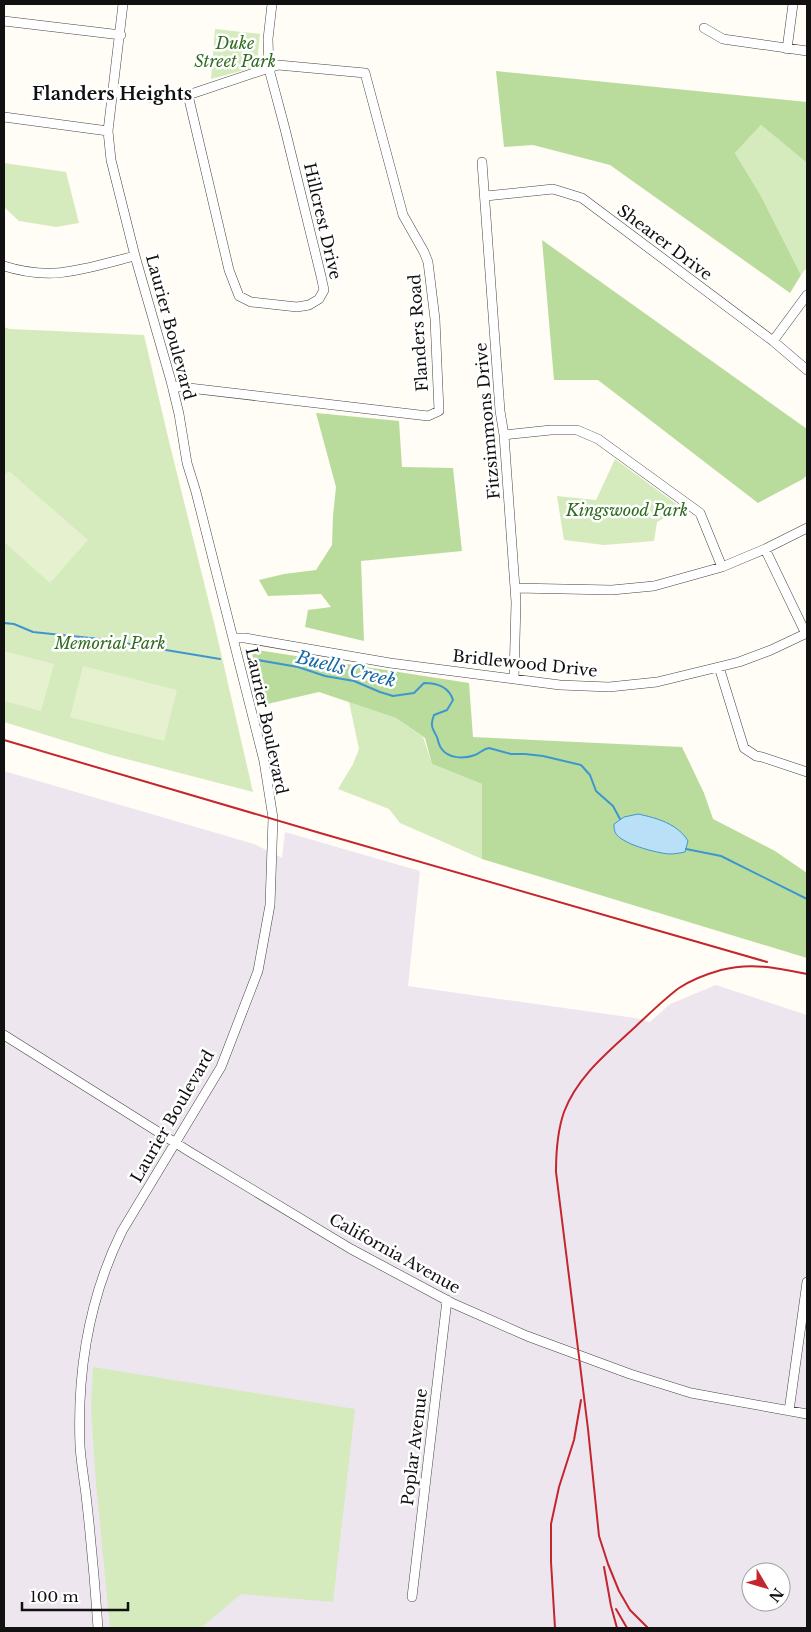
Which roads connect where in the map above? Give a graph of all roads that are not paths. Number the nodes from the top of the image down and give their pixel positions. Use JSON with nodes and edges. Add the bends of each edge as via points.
{"nodes":[{"id":1,"x":123,"y":4,"type":"edge"},
{"id":2,"x":272,"y":4,"type":"edge"},
{"id":3,"x":793,"y":4,"type":"edge"},
{"id":4,"x":4,"y":21,"type":"edge"},
{"id":5,"x":704,"y":28,"type":"dead end"},
{"id":6,"x":121,"y":35,"type":"junction"},
{"id":7,"x":787,"y":49,"type":"junction"},
{"id":8,"x":807,"y":51,"type":"edge"},
{"id":9,"x":269,"y":69,"type":"junction"},
{"id":10,"x":113,"y":90,"type":"junction"},
{"id":11,"x":188,"y":95,"type":"junction"},
{"id":12,"x":4,"y":117,"type":"edge"},
{"id":13,"x":108,"y":131,"type":"junction"},
{"id":14,"x":482,"y":162,"type":"dead end"},
{"id":15,"x":486,"y":196,"type":"junction"},
{"id":16,"x":135,"y":256,"type":"junction"},
{"id":17,"x":4,"y":266,"type":"edge"},
{"id":18,"x":807,"y":295,"type":"edge"},
{"id":19,"x":773,"y":341,"type":"junction"},
{"id":20,"x":807,"y":370,"type":"edge"},
{"id":21,"x":172,"y":386,"type":"junction"},
{"id":22,"x":504,"y":435,"type":"junction"},
{"id":23,"x":807,"y":528,"type":"edge"},
{"id":24,"x":765,"y":549,"type":"junction"},
{"id":25,"x":722,"y":567,"type":"junction"},
{"id":26,"x":515,"y":588,"type":"junction"},
{"id":27,"x":807,"y":633,"type":"edge"},
{"id":28,"x":234,"y":638,"type":"junction"},
{"id":29,"x":719,"y":667,"type":"junction"},
{"id":30,"x":514,"y":678,"type":"junction"},
{"id":31,"x":806,"y":771,"type":"edge"},
{"id":32,"x":4,"y":1035,"type":"edge"},
{"id":33,"x":175,"y":1142,"type":"junction"},
{"id":34,"x":807,"y":1282,"type":"edge"},
{"id":35,"x":447,"y":1300,"type":"junction"},
{"id":36,"x":789,"y":1412,"type":"junction"},
{"id":37,"x":807,"y":1414,"type":"edge"},
{"id":38,"x":412,"y":1597,"type":"dead end"},
{"id":39,"x":98,"y":1628,"type":"edge"}],
"edges":[{"from":1,"to":6,"type":"street","name":"Laurier Boulevard"},
{"from":2,"to":9,"type":"street"},
{"from":3,"to":7,"type":"street"},
{"from":4,"to":6,"type":"street"},
{"from":5,"to":7,"type":"street","via":[[723,39]]},
{"from":6,"to":10,"type":"street","name":"Laurier Boulevard"},
{"from":7,"to":8,"type":"street"},
{"from":9,"to":11,"type":"street","name":"Flanders Road"},
{"from":9,"to":11,"type":"street","name":"Hillcrest Drive","via":[[324,290],[319,299],[309,305],[297,307],[250,302],[239,296],[228,270]]},
{"from":9,"to":21,"type":"street","name":"Flanders Road","via":[[278,65],[365,73],[403,215],[428,262],[439,411],[428,416]]},
{"from":10,"to":11,"type":"street","name":"Flanders Road","via":[[155,98]]},
{"from":10,"to":13,"type":"street","name":"Laurier Boulevard"},
{"from":12,"to":13,"type":"street"},
{"from":13,"to":16,"type":"street","name":"Laurier Boulevard","via":[[110,160]]},
{"from":14,"to":15,"type":"street","name":"Fitzsimmons Drive"},
{"from":15,"to":19,"type":"street","name":"Shearer Drive","via":[[554,189],[582,198]]},
{"from":15,"to":22,"type":"street","name":"Fitzsimmons Drive"},
{"from":16,"to":17,"type":"street","via":[[70,272],[39,274]]},
{"from":16,"to":21,"type":"street","name":"Laurier Boulevard"},
{"from":18,"to":19,"type":"street"},
{"from":19,"to":20,"type":"street","name":"Shearer Drive"},
{"from":21,"to":28,"type":"street","name":"Laurier Boulevard","via":[[187,463]]},
{"from":22,"to":25,"type":"street","via":[[577,430],[598,439],[700,513]]},
{"from":22,"to":26,"type":"street","name":"Fitzsimmons Drive"},
{"from":23,"to":24,"type":"street"},
{"from":24,"to":25,"type":"street"},
{"from":24,"to":27,"type":"street"},
{"from":25,"to":26,"type":"street","via":[[654,586],[612,590]]},
{"from":26,"to":30,"type":"street","name":"Fitzsimmons Drive"},
{"from":27,"to":29,"type":"street","name":"Bridlewood Drive","via":[[771,650]]},
{"from":28,"to":30,"type":"street","name":"Bridlewood Drive"},
{"from":28,"to":33,"type":"street","name":"Laurier Boulevard","via":[[264,761],[273,818],[270,905],[258,971],[220,1067]]},
{"from":29,"to":30,"type":"street","name":"Bridlewood Drive","via":[[656,682],[608,687],[560,685]]},
{"from":29,"to":31,"type":"street","via":[[744,748],[756,756]]},
{"from":32,"to":33,"type":"street","name":"California Avenue"},
{"from":33,"to":35,"type":"street","name":"California Avenue","via":[[351,1248]]},
{"from":33,"to":39,"type":"street","name":"Laurier Boulevard","via":[[109,1258],[85,1344],[80,1447]]},
{"from":34,"to":36,"type":"street"},
{"from":35,"to":36,"type":"street","name":"California Avenue","via":[[527,1336],[630,1374],[691,1393]]},
{"from":35,"to":38,"type":"street","name":"Poplar Avenue"},
{"from":36,"to":37,"type":"street","name":"California Avenue"}]}
